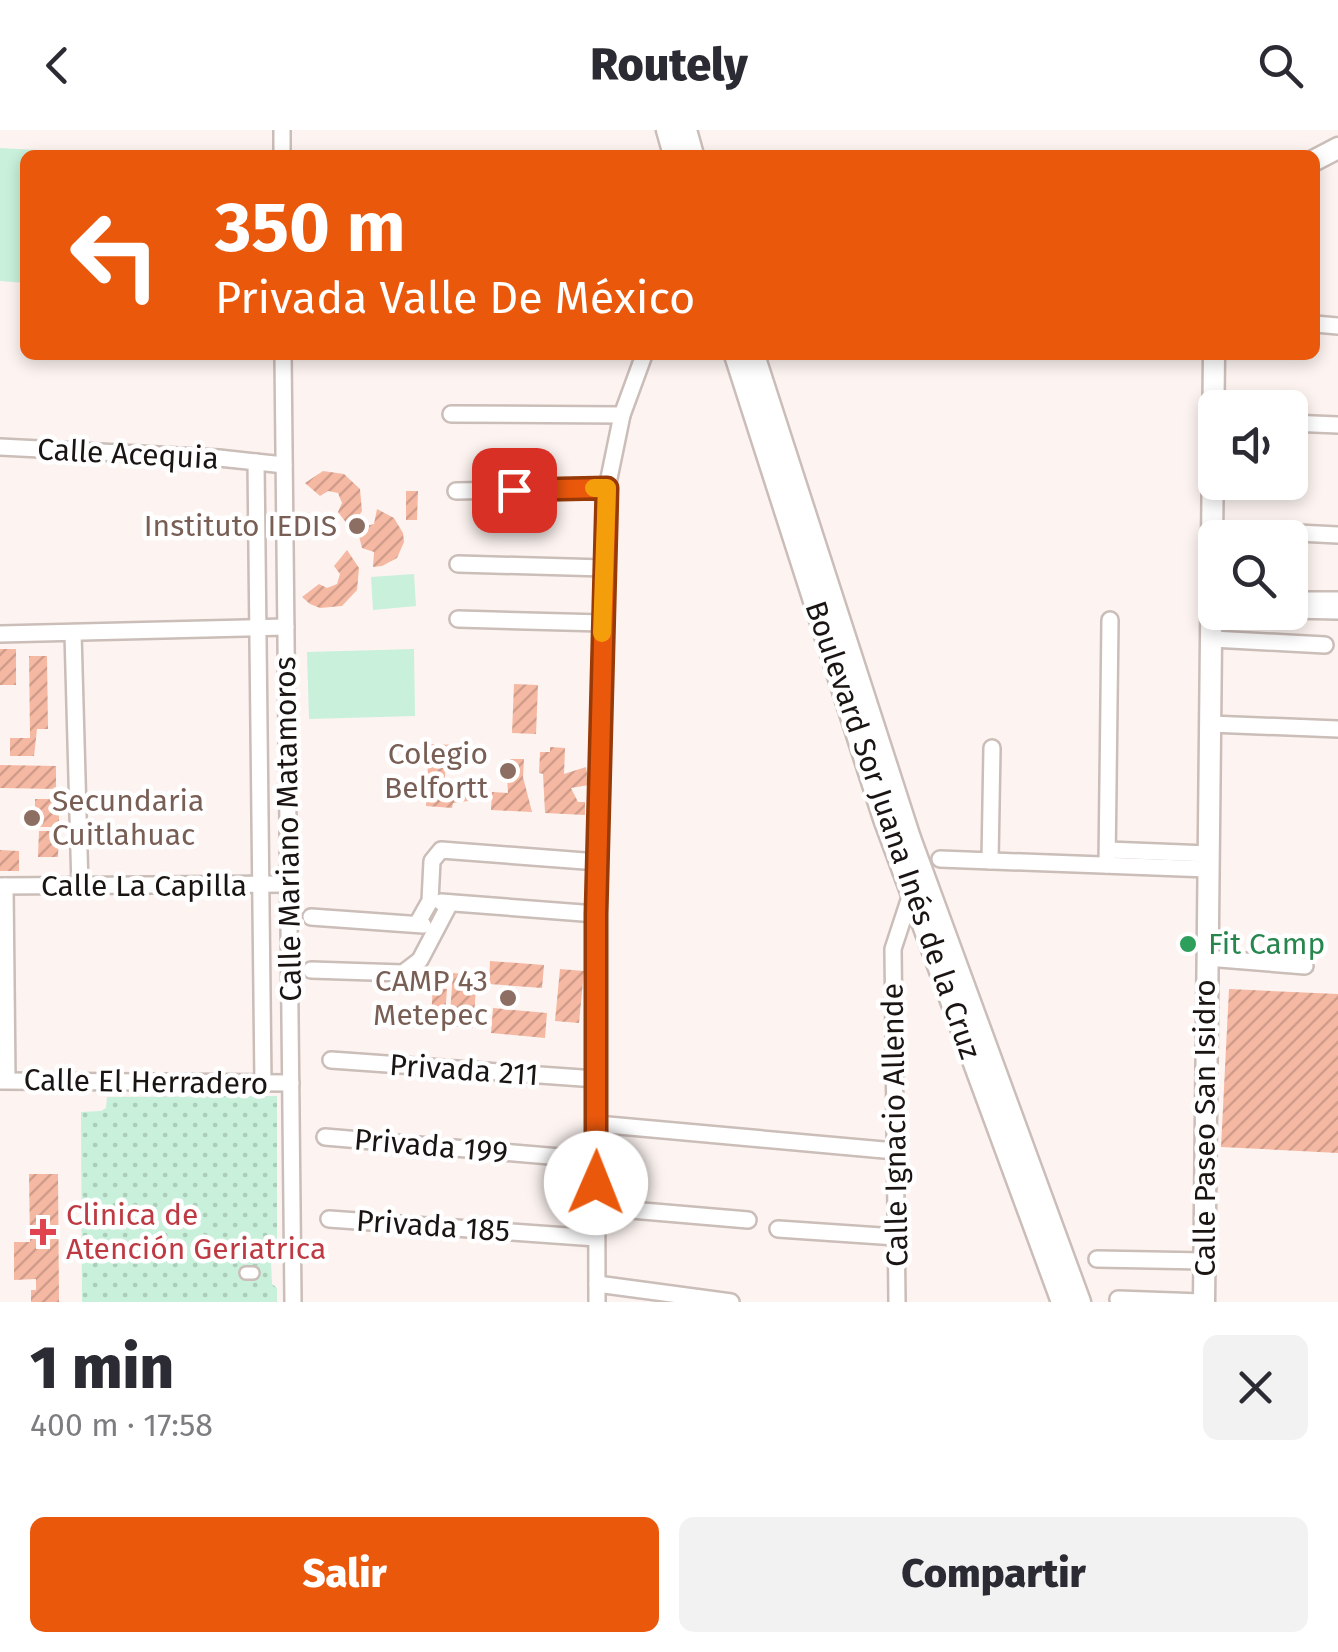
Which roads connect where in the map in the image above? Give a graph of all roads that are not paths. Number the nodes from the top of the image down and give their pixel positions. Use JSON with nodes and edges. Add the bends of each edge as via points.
{"nodes":[{"id":1,"x":283,"y":360,"type":"edge"},
{"id":2,"x":642,"y":360,"type":"edge"},
{"id":3,"x":737,"y":360,"type":"edge"},
{"id":4,"x":756,"y":360,"type":"edge"},
{"id":5,"x":1214,"y":360,"type":"edge"},
{"id":6,"x":1214,"y":390,"type":"edge"},
{"id":7,"x":451,"y":414,"type":"dead end"},
{"id":8,"x":622,"y":415,"type":"junction"},
{"id":9,"x":1308,"y":424,"type":"edge"},
{"id":10,"x":1338,"y":425,"type":"edge"},
{"id":11,"x":0,"y":447,"type":"edge"},
{"id":12,"x":256,"y":462,"type":"junction"},
{"id":13,"x":284,"y":465,"type":"junction"},
{"id":14,"x":607,"y":488,"type":"junction"},
{"id":15,"x":456,"y":491,"type":"dead end"},
{"id":16,"x":1308,"y":534,"type":"edge"},
{"id":17,"x":1338,"y":535,"type":"edge"},
{"id":18,"x":458,"y":564,"type":"dead end"},
{"id":19,"x":604,"y":568,"type":"junction"},
{"id":20,"x":1308,"y":600,"type":"edge"},
{"id":21,"x":1338,"y":600,"type":"edge"},
{"id":22,"x":1308,"y":610,"type":"edge"},
{"id":23,"x":1338,"y":611,"type":"edge"},
{"id":24,"x":458,"y":619,"type":"dead end"},
{"id":25,"x":1110,"y":620,"type":"dead end"},
{"id":26,"x":602,"y":623,"type":"junction"},
{"id":27,"x":286,"y":627,"type":"junction"},
{"id":28,"x":259,"y":628,"type":"junction"},
{"id":29,"x":1212,"y":630,"type":"edge"},
{"id":30,"x":73,"y":633,"type":"junction"},
{"id":31,"x":0,"y":634,"type":"edge"},
{"id":32,"x":1212,"y":639,"type":"junction"},
{"id":33,"x":1325,"y":645,"type":"dead end"},
{"id":34,"x":1210,"y":724,"type":"junction"},
{"id":35,"x":1338,"y":728,"type":"edge"},
{"id":36,"x":992,"y":748,"type":"dead end"},
{"id":37,"x":1107,"y":858,"type":"junction"},
{"id":38,"x":940,"y":859,"type":"dead end"},
{"id":39,"x":990,"y":861,"type":"junction"},
{"id":40,"x":1208,"y":861,"type":"junction"},
{"id":41,"x":598,"y":862,"type":"junction"},
{"id":42,"x":288,"y":884,"type":"junction"},
{"id":43,"x":263,"y":885,"type":"junction"},
{"id":44,"x":2,"y":886,"type":"edge"},
{"id":45,"x":80,"y":887,"type":"junction"},
{"id":46,"x":912,"y":890,"type":"junction"},
{"id":47,"x":430,"y":901,"type":"junction"},
{"id":48,"x":450,"y":903,"type":"junction"},
{"id":49,"x":596,"y":914,"type":"junction"},
{"id":50,"x":311,"y":917,"type":"dead end"},
{"id":51,"x":417,"y":924,"type":"junction"},
{"id":52,"x":437,"y":926,"type":"junction"},
{"id":53,"x":1206,"y":958,"type":"junction"},
{"id":54,"x":1305,"y":966,"type":"dead end"},
{"id":55,"x":311,"y":970,"type":"dead end"},
{"id":56,"x":332,"y":1060,"type":"dead end"},
{"id":57,"x":596,"y":1079,"type":"junction"},
{"id":58,"x":4,"y":1080,"type":"edge"},
{"id":59,"x":264,"y":1084,"type":"junction"},
{"id":60,"x":291,"y":1084,"type":"junction"},
{"id":61,"x":597,"y":1124,"type":"junction"},
{"id":62,"x":326,"y":1138,"type":"dead end"},
{"id":63,"x":896,"y":1151,"type":"junction"},
{"id":64,"x":596,"y":1160,"type":"junction"},
{"id":65,"x":596,"y":1207,"type":"junction"},
{"id":66,"x":329,"y":1219,"type":"dead end"},
{"id":67,"x":748,"y":1220,"type":"dead end"},
{"id":68,"x":778,"y":1229,"type":"dead end"},
{"id":69,"x":896,"y":1237,"type":"junction"},
{"id":70,"x":596,"y":1238,"type":"junction"},
{"id":71,"x":1097,"y":1258,"type":"dead end"},
{"id":72,"x":1204,"y":1261,"type":"junction"},
{"id":73,"x":596,"y":1284,"type":"junction"},
{"id":74,"x":1118,"y":1299,"type":"dead end"},
{"id":75,"x":294,"y":1302,"type":"edge"},
{"id":76,"x":596,"y":1302,"type":"edge"},
{"id":77,"x":731,"y":1302,"type":"edge"},
{"id":78,"x":897,"y":1302,"type":"edge"},
{"id":79,"x":1062,"y":1302,"type":"edge"},
{"id":80,"x":1080,"y":1302,"type":"edge"},
{"id":81,"x":1203,"y":1302,"type":"edge"}],
"edges":[{"from":1,"to":13,"type":"street","name":"Calle Mariano Matamoros"},
{"from":2,"to":8,"type":"street"},
{"from":3,"to":46,"type":"main road","name":"Boulevard Sor Juana Inés de la Cruz"},
{"from":4,"to":80,"type":"main road","name":"Boulevard Sor Juana Inés de la Cruz","via":[[910,838]]},
{"from":5,"to":6,"type":"main road","name":"Calle Paseo San Isidro"},
{"from":7,"to":8,"type":"street"},
{"from":8,"to":14,"type":"street"},
{"from":9,"to":10,"type":"street"},
{"from":11,"to":12,"type":"street","name":"Calle Acequia"},
{"from":12,"to":13,"type":"street","name":"Calle Acequia"},
{"from":12,"to":28,"type":"street"},
{"from":13,"to":27,"type":"street","name":"Calle Mariano Matamoros"},
{"from":14,"to":15,"type":"street"},
{"from":14,"to":19,"type":"street"},
{"from":16,"to":17,"type":"street"},
{"from":18,"to":19,"type":"street"},
{"from":19,"to":26,"type":"street"},
{"from":20,"to":21,"type":"street"},
{"from":22,"to":23,"type":"street"},
{"from":24,"to":26,"type":"street"},
{"from":25,"to":37,"type":"street"},
{"from":26,"to":41,"type":"street"},
{"from":27,"to":28,"type":"street"},
{"from":27,"to":42,"type":"street","name":"Calle Mariano Matamoros"},
{"from":28,"to":30,"type":"street"},
{"from":28,"to":43,"type":"street"},
{"from":29,"to":32,"type":"main road","name":"Calle Paseo San Isidro"},
{"from":30,"to":31,"type":"street"},
{"from":30,"to":45,"type":"street"},
{"from":32,"to":33,"type":"street"},
{"from":32,"to":34,"type":"main road","name":"Calle Paseo San Isidro"},
{"from":34,"to":35,"type":"street"},
{"from":34,"to":40,"type":"main road","name":"Calle Paseo San Isidro"},
{"from":36,"to":39,"type":"street"},
{"from":37,"to":39,"type":"street"},
{"from":37,"to":40,"type":"street"},
{"from":38,"to":39,"type":"street"},
{"from":40,"to":53,"type":"main road","name":"Calle Paseo San Isidro"},
{"from":41,"to":47,"type":"street","via":[[441,850],[432,861]]},
{"from":41,"to":49,"type":"street"},
{"from":42,"to":43,"type":"street","name":"Calle La Capilla"},
{"from":42,"to":60,"type":"street","name":"Calle Mariano Matamoros"},
{"from":43,"to":45,"type":"street","name":"Calle La Capilla"},
{"from":43,"to":59,"type":"street"},
{"from":44,"to":45,"type":"street","name":"Calle La Capilla"},
{"from":44,"to":58,"type":"street"},
{"from":46,"to":63,"type":"street","name":"Calle Ignacio Allende","via":[[893,949]]},
{"from":46,"to":79,"type":"main road","name":"Boulevard Sor Juana Inés de la Cruz"},
{"from":47,"to":48,"type":"street"},
{"from":47,"to":51,"type":"street"},
{"from":48,"to":49,"type":"street"},
{"from":48,"to":52,"type":"street"},
{"from":49,"to":57,"type":"street"},
{"from":50,"to":51,"type":"street"},
{"from":51,"to":52,"type":"street"},
{"from":52,"to":55,"type":"street","via":[[420,960],[403,973]]},
{"from":53,"to":54,"type":"street"},
{"from":53,"to":72,"type":"main road","name":"Calle Paseo San Isidro"},
{"from":56,"to":57,"type":"street","name":"Privada 211"},
{"from":57,"to":61,"type":"street"},
{"from":58,"to":59,"type":"street","name":"Calle El Herradero"},
{"from":59,"to":60,"type":"street","name":"Calle El Herradero"},
{"from":60,"to":75,"type":"street","name":"Calle Mariano Matamoros"},
{"from":61,"to":63,"type":"street"},
{"from":61,"to":64,"type":"street"},
{"from":62,"to":64,"type":"street","name":"Privada 199"},
{"from":63,"to":69,"type":"street","name":"Calle Ignacio Allende"},
{"from":64,"to":65,"type":"street"},
{"from":65,"to":67,"type":"street"},
{"from":65,"to":70,"type":"street"},
{"from":66,"to":70,"type":"street","name":"Privada 185"},
{"from":68,"to":69,"type":"street"},
{"from":69,"to":78,"type":"street","name":"Calle Ignacio Allende"},
{"from":70,"to":73,"type":"street"},
{"from":71,"to":72,"type":"street"},
{"from":72,"to":81,"type":"main road","name":"Calle Paseo San Isidro"},
{"from":73,"to":76,"type":"street"},
{"from":73,"to":77,"type":"street"},
{"from":74,"to":81,"type":"street"}]}
